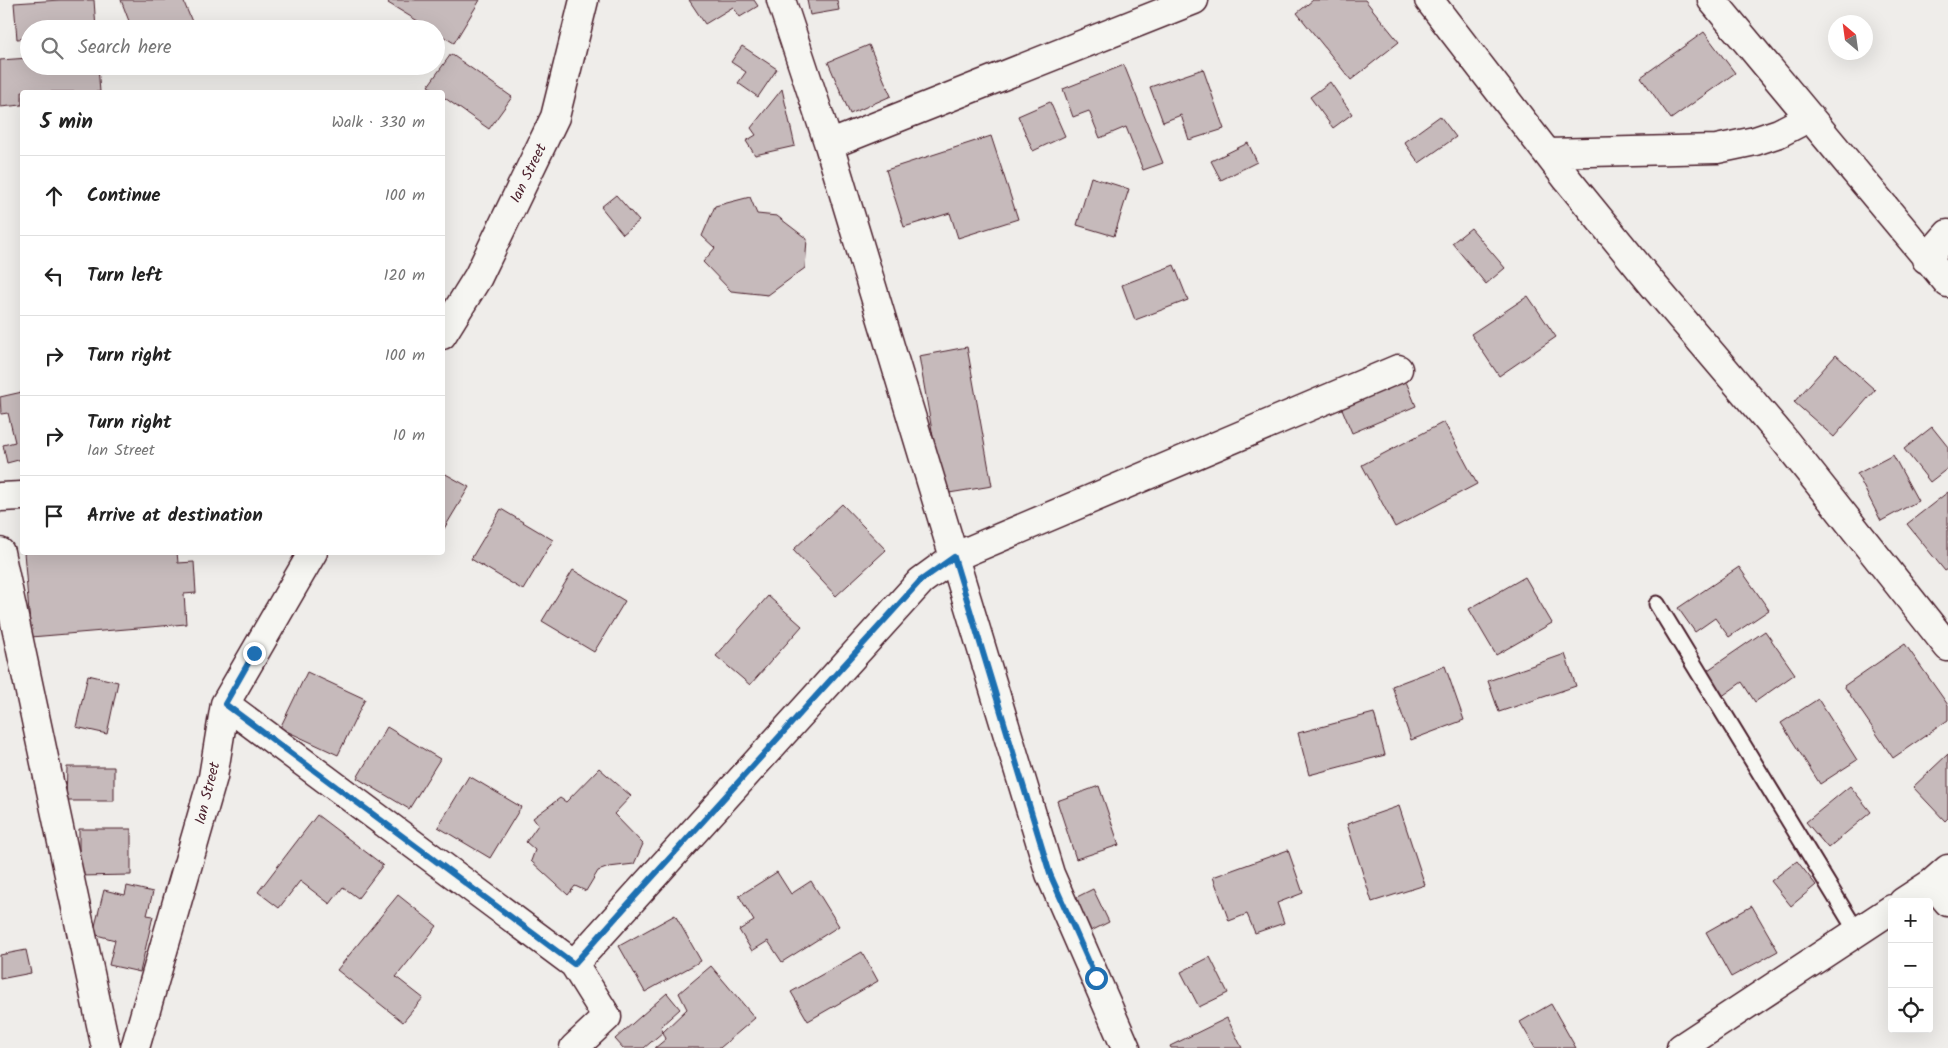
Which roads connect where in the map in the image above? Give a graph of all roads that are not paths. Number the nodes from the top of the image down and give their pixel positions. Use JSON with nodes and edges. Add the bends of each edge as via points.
{"nodes":[{"id":1,"x":584,"y":0,"type":"edge"},
{"id":2,"x":781,"y":0,"type":"edge"},
{"id":3,"x":1194,"y":0,"type":"edge"},
{"id":4,"x":1429,"y":0,"type":"edge"},
{"id":5,"x":1712,"y":0,"type":"edge"},
{"id":6,"x":1810,"y":117,"type":"junction"},
{"id":7,"x":829,"y":145,"type":"junction"},
{"id":8,"x":1547,"y":153,"type":"junction"},
{"id":9,"x":1948,"y":234,"type":"edge"},
{"id":10,"x":1926,"y":259,"type":"junction"},
{"id":11,"x":1948,"y":283,"type":"edge"},
{"id":12,"x":445,"y":330,"type":"edge"},
{"id":13,"x":1398,"y":369,"type":"dead end"},
{"id":14,"x":20,"y":496,"type":"edge"},
{"id":15,"x":0,"y":497,"type":"edge"},
{"id":16,"x":0,"y":552,"type":"edge"},
{"id":17,"x":311,"y":555,"type":"edge"},
{"id":18,"x":954,"y":557,"type":"junction"},
{"id":19,"x":1657,"y":604,"type":"dead end"},
{"id":20,"x":1948,"y":647,"type":"edge"},
{"id":21,"x":225,"y":704,"type":"junction"},
{"id":22,"x":1943,"y":885,"type":"edge"},
{"id":23,"x":1912,"y":898,"type":"edge"},
{"id":24,"x":1888,"y":912,"type":"edge"},
{"id":25,"x":1857,"y":932,"type":"junction"},
{"id":26,"x":574,"y":964,"type":"junction"},
{"id":27,"x":106,"y":1048,"type":"edge"},
{"id":28,"x":134,"y":1048,"type":"edge"},
{"id":29,"x":574,"y":1048,"type":"edge"},
{"id":30,"x":1126,"y":1048,"type":"edge"},
{"id":31,"x":1681,"y":1048,"type":"edge"}],
"edges":[{"from":1,"to":12,"type":"street","name":"Ian Street","via":[[555,117],[478,277]]},
{"from":2,"to":7,"type":"street"},
{"from":3,"to":7,"type":"street"},
{"from":4,"to":8,"type":"street"},
{"from":5,"to":6,"type":"street"},
{"from":6,"to":8,"type":"street","via":[[1779,133],[1717,149]]},
{"from":6,"to":10,"type":"street"},
{"from":7,"to":18,"type":"street"},
{"from":8,"to":20,"type":"street","via":[[1778,432]]},
{"from":9,"to":10,"type":"street"},
{"from":10,"to":11,"type":"street"},
{"from":13,"to":18,"type":"street"},
{"from":14,"to":15,"type":"street"},
{"from":16,"to":27,"type":"street"},
{"from":17,"to":21,"type":"street","name":"Ian Street"},
{"from":18,"to":26,"type":"street","via":[[920,581]]},
{"from":18,"to":30,"type":"street","via":[[1050,874]]},
{"from":19,"to":25,"type":"lane"},
{"from":21,"to":26,"type":"street"},
{"from":21,"to":28,"type":"street","name":"Ian Street","via":[[213,777]]},
{"from":22,"to":23,"type":"street"},
{"from":24,"to":25,"type":"street"},
{"from":25,"to":31,"type":"street"},
{"from":26,"to":29,"type":"street","via":[[607,1017]]}]}
